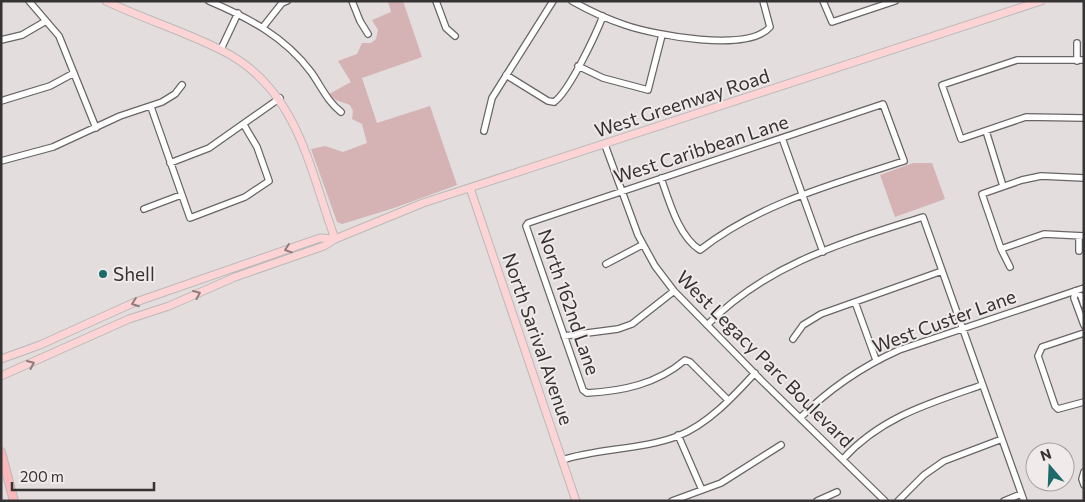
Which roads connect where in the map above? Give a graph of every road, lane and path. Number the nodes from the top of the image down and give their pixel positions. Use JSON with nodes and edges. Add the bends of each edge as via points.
{"nodes":[{"id":1,"x":29,"y":1,"type":"edge"},
{"id":2,"x":106,"y":1,"type":"edge"},
{"id":3,"x":287,"y":1,"type":"edge"},
{"id":4,"x":352,"y":1,"type":"edge"},
{"id":5,"x":436,"y":1,"type":"edge"},
{"id":6,"x":553,"y":1,"type":"edge"},
{"id":7,"x":572,"y":1,"type":"edge"},
{"id":8,"x":763,"y":1,"type":"edge"},
{"id":9,"x":823,"y":1,"type":"edge"},
{"id":10,"x":895,"y":1,"type":"edge"},
{"id":11,"x":1041,"y":1,"type":"edge"},
{"id":12,"x":211,"y":2,"type":"edge"},
{"id":13,"x":238,"y":14,"type":"junction"},
{"id":14,"x":603,"y":16,"type":"junction"},
{"id":15,"x":46,"y":21,"type":"junction"},
{"id":16,"x":263,"y":28,"type":"junction"},
{"id":17,"x":368,"y":34,"type":"dead end"},
{"id":18,"x":662,"y":35,"type":"junction"},
{"id":19,"x":455,"y":36,"type":"dead end"},
{"id":20,"x":1,"y":40,"type":"edge"},
{"id":21,"x":1077,"y":42,"type":"dead end"},
{"id":22,"x":221,"y":50,"type":"junction"},
{"id":23,"x":1084,"y":60,"type":"edge"},
{"id":24,"x":1077,"y":61,"type":"junction"},
{"id":25,"x":578,"y":66,"type":"junction"},
{"id":26,"x":74,"y":73,"type":"junction"},
{"id":27,"x":506,"y":75,"type":"junction"},
{"id":28,"x":182,"y":85,"type":"dead end"},
{"id":29,"x":280,"y":98,"type":"junction"},
{"id":30,"x":1,"y":101,"type":"edge"},
{"id":31,"x":150,"y":107,"type":"junction"},
{"id":32,"x":340,"y":112,"type":"dead end"},
{"id":33,"x":1084,"y":118,"type":"edge"},
{"id":34,"x":244,"y":125,"type":"junction"},
{"id":35,"x":96,"y":128,"type":"junction"},
{"id":36,"x":484,"y":131,"type":"dead end"},
{"id":37,"x":986,"y":131,"type":"junction"},
{"id":38,"x":782,"y":138,"type":"junction"},
{"id":39,"x":605,"y":145,"type":"junction"},
{"id":40,"x":1,"y":161,"type":"edge"},
{"id":41,"x":170,"y":162,"type":"junction"},
{"id":42,"x":662,"y":178,"type":"junction"},
{"id":43,"x":1084,"y":178,"type":"edge"},
{"id":44,"x":1004,"y":186,"type":"junction"},
{"id":45,"x":470,"y":188,"type":"junction"},
{"id":46,"x":620,"y":192,"type":"junction"},
{"id":47,"x":803,"y":195,"type":"junction"},
{"id":48,"x":181,"y":196,"type":"junction"},
{"id":49,"x":144,"y":209,"type":"dead end"},
{"id":50,"x":528,"y":223,"type":"joint"},
{"id":51,"x":1081,"y":236,"type":"edge"},
{"id":52,"x":335,"y":239,"type":"junction"},
{"id":53,"x":642,"y":244,"type":"junction"},
{"id":54,"x":1001,"y":249,"type":"junction"},
{"id":55,"x":1079,"y":251,"type":"dead end"},
{"id":56,"x":823,"y":252,"type":"junction"},
{"id":57,"x":606,"y":264,"type":"dead end"},
{"id":58,"x":1010,"y":267,"type":"dead end"},
{"id":59,"x":942,"y":272,"type":"junction"},
{"id":60,"x":1084,"y":288,"type":"edge"},
{"id":61,"x":674,"y":291,"type":"junction"},
{"id":62,"x":1075,"y":291,"type":"junction"},
{"id":63,"x":855,"y":302,"type":"junction"},
{"id":64,"x":1084,"y":305,"type":"edge"},
{"id":65,"x":1082,"y":315,"type":"edge"},
{"id":66,"x":707,"y":325,"type":"junction"},
{"id":67,"x":1084,"y":325,"type":"edge"},
{"id":68,"x":962,"y":329,"type":"junction"},
{"id":69,"x":1084,"y":333,"type":"edge"},
{"id":70,"x":564,"y":336,"type":"junction"},
{"id":71,"x":792,"y":339,"type":"dead end"},
{"id":72,"x":1,"y":359,"type":"edge"},
{"id":73,"x":876,"y":360,"type":"junction"},
{"id":74,"x":754,"y":374,"type":"junction"},
{"id":75,"x":1,"y":376,"type":"edge"},
{"id":76,"x":982,"y":384,"type":"junction"},
{"id":77,"x":728,"y":400,"type":"junction"},
{"id":78,"x":1084,"y":402,"type":"edge"},
{"id":79,"x":800,"y":418,"type":"junction"},
{"id":80,"x":678,"y":435,"type":"junction"},
{"id":81,"x":1002,"y":439,"type":"junction"},
{"id":82,"x":781,"y":445,"type":"dead end"},
{"id":83,"x":1,"y":452,"type":"edge"},
{"id":84,"x":843,"y":459,"type":"junction"},
{"id":85,"x":562,"y":460,"type":"junction"},
{"id":86,"x":1083,"y":473,"type":"edge"},
{"id":87,"x":1084,"y":485,"type":"edge"},
{"id":88,"x":702,"y":490,"type":"junction"},
{"id":89,"x":837,"y":492,"type":"dead end"},
{"id":90,"x":1021,"y":494,"type":"junction"},
{"id":91,"x":14,"y":501,"type":"edge"},
{"id":92,"x":576,"y":501,"type":"edge"},
{"id":93,"x":672,"y":501,"type":"edge"},
{"id":94,"x":818,"y":501,"type":"edge"},
{"id":95,"x":885,"y":501,"type":"edge"},
{"id":96,"x":898,"y":501,"type":"edge"},
{"id":97,"x":1004,"y":501,"type":"edge"},
{"id":98,"x":1024,"y":501,"type":"edge"}],
"edges":[{"from":1,"to":15,"type":"street"},
{"from":2,"to":22,"type":"main road"},
{"from":3,"to":16,"type":"street"},
{"from":4,"to":17,"type":"street"},
{"from":5,"to":19,"type":"street","via":[[446,28]]},
{"from":6,"to":27,"type":"street"},
{"from":7,"to":14,"type":"street"},
{"from":8,"to":18,"type":"street","via":[[770,27],[766,32],[724,41]]},
{"from":9,"to":10,"type":"street","via":[[832,22]]},
{"from":11,"to":39,"type":"main road","name":"West Greenway Road"},
{"from":12,"to":13,"type":"street"},
{"from":13,"to":16,"type":"street"},
{"from":13,"to":22,"type":"street"},
{"from":14,"to":18,"type":"street"},
{"from":14,"to":25,"type":"street"},
{"from":15,"to":20,"type":"street","via":[[22,35]]},
{"from":15,"to":26,"type":"street","via":[[59,36]]},
{"from":16,"to":32,"type":"street","via":[[298,57]]},
{"from":18,"to":25,"type":"street","via":[[648,90],[603,78]]},
{"from":21,"to":24,"type":"street"},
{"from":22,"to":29,"type":"main road","via":[[250,67]]},
{"from":23,"to":24,"type":"street"},
{"from":24,"to":37,"type":"street","via":[[1017,60],[942,85],[961,139]]},
{"from":25,"to":27,"type":"street","via":[[554,104]]},
{"from":26,"to":30,"type":"street","via":[[50,86]]},
{"from":26,"to":35,"type":"street"},
{"from":27,"to":36,"type":"street","via":[[490,102]]},
{"from":28,"to":31,"type":"street","via":[[176,94]]},
{"from":29,"to":34,"type":"street"},
{"from":29,"to":52,"type":"main road","via":[[299,134]]},
{"from":31,"to":35,"type":"street"},
{"from":31,"to":41,"type":"street"},
{"from":33,"to":37,"type":"street","via":[[1026,117]]},
{"from":34,"to":41,"type":"street","via":[[209,148]]},
{"from":34,"to":48,"type":"street","via":[[258,147],[269,181],[245,197],[190,218]]},
{"from":35,"to":40,"type":"street","via":[[53,147]]},
{"from":37,"to":44,"type":"street"},
{"from":38,"to":42,"type":"street","name":"West Caribbean Lane"},
{"from":38,"to":47,"type":"street"},
{"from":38,"to":47,"type":"street","name":"West Caribbean Lane","via":[[883,104],[904,161]]},
{"from":39,"to":45,"type":"main road","name":"West Greenway Road"},
{"from":39,"to":46,"type":"street","name":"West Legacy Parc Boulevard"},
{"from":41,"to":48,"type":"street"},
{"from":42,"to":46,"type":"street","name":"West Caribbean Lane"},
{"from":42,"to":47,"type":"street","via":[[679,221],[692,244],[700,250],[756,215]]},
{"from":43,"to":44,"type":"street","via":[[1041,176]]},
{"from":44,"to":54,"type":"street","via":[[982,194]]},
{"from":45,"to":52,"type":"main road","name":"West Greenway Road"},
{"from":45,"to":85,"type":"main road","name":"North Sarival Avenue"},
{"from":46,"to":50,"type":"street","name":"West Caribbean Lane"},
{"from":46,"to":53,"type":"street","name":"West Legacy Parc Boulevard"},
{"from":47,"to":56,"type":"street"},
{"from":48,"to":49,"type":"street"},
{"from":50,"to":70,"type":"street","name":"North 162nd Lane","via":[[526,226]]},
{"from":51,"to":54,"type":"street","via":[[1044,234]]},
{"from":51,"to":55,"type":"street"},
{"from":52,"to":72,"type":"main road","name":"West Greenway Road","one_way":true,"via":[[320,238],[133,303]]},
{"from":75,"to":52,"type":"main road","name":"West Greenway Road","one_way":true,"via":[[129,319],[170,306]]},
{"from":53,"to":57,"type":"street"},
{"from":53,"to":61,"type":"street","name":"West Legacy Parc Boulevard"},
{"from":54,"to":58,"type":"street"},
{"from":56,"to":59,"type":"street","via":[[923,216]]},
{"from":56,"to":66,"type":"street","via":[[755,284]]},
{"from":59,"to":63,"type":"street"},
{"from":59,"to":68,"type":"street"},
{"from":60,"to":62,"type":"street","name":"West Custer Lane"},
{"from":61,"to":66,"type":"street","name":"West Legacy Parc Boulevard"},
{"from":61,"to":70,"type":"street","via":[[632,324]]},
{"from":62,"to":64,"type":"street"},
{"from":62,"to":65,"type":"street","via":[[1074,298]]},
{"from":62,"to":68,"type":"street","name":"West Custer Lane"},
{"from":63,"to":71,"type":"street","via":[[821,314],[803,325]]},
{"from":63,"to":73,"type":"street"},
{"from":65,"to":67,"type":"street"},
{"from":66,"to":74,"type":"street","name":"West Legacy Parc Boulevard"},
{"from":68,"to":73,"type":"street","name":"West Custer Lane"},
{"from":68,"to":76,"type":"street"},
{"from":69,"to":78,"type":"street","via":[[1038,351],[1055,406],[1058,409]]},
{"from":70,"to":77,"type":"street","name":"North 162nd Lane","via":[[583,390],[587,393],[622,390],[658,380],[685,360]]},
{"from":73,"to":79,"type":"street","name":"West Custer Lane","via":[[838,384]]},
{"from":74,"to":77,"type":"street"},
{"from":74,"to":79,"type":"street","name":"West Legacy Parc Boulevard"},
{"from":76,"to":81,"type":"street"},
{"from":76,"to":84,"type":"street","via":[[911,409],[878,428]]},
{"from":77,"to":80,"type":"street","via":[[710,417]]},
{"from":79,"to":84,"type":"street","name":"West Legacy Parc Boulevard"},
{"from":80,"to":85,"type":"street"},
{"from":80,"to":88,"type":"street"},
{"from":81,"to":90,"type":"street"},
{"from":81,"to":96,"type":"street","via":[[944,461],[924,474]]},
{"from":82,"to":88,"type":"street","via":[[737,475]]},
{"from":83,"to":91,"type":"highway"},
{"from":84,"to":95,"type":"street","name":"West Legacy Parc Boulevard"},
{"from":85,"to":92,"type":"main road","name":"North Sarival Avenue"},
{"from":86,"to":87,"type":"street"},
{"from":88,"to":93,"type":"street"},
{"from":89,"to":94,"type":"street"},
{"from":90,"to":97,"type":"street"},
{"from":90,"to":98,"type":"street"}]}
